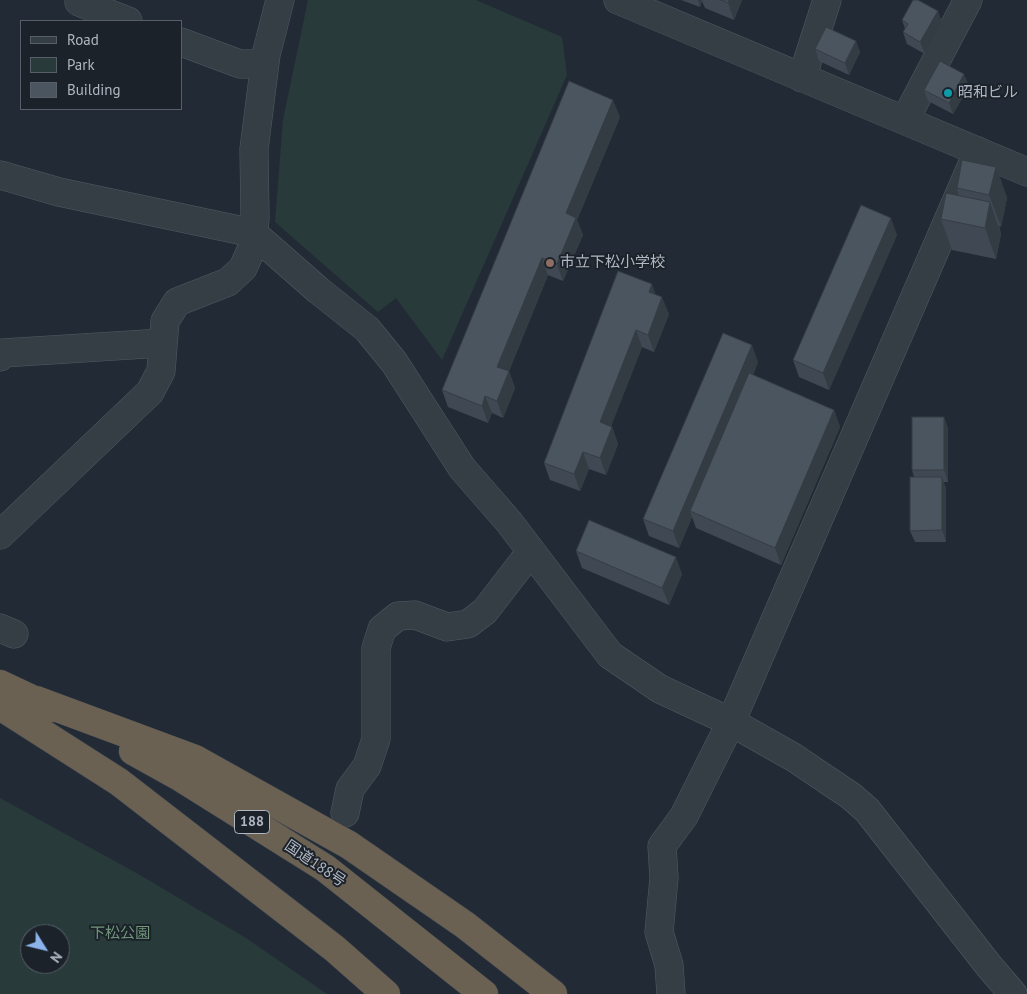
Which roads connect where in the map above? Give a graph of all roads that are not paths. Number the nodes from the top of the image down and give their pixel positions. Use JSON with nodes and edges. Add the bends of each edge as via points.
{"nodes":[{"id":1,"x":280,"y":0,"type":"edge"},
{"id":2,"x":618,"y":0,"type":"edge"},
{"id":3,"x":828,"y":0,"type":"edge"},
{"id":4,"x":968,"y":0,"type":"edge"},
{"id":5,"x":79,"y":2,"type":"dead end"},
{"id":6,"x":125,"y":20,"type":"edge"},
{"id":7,"x":182,"y":42,"type":"edge"},
{"id":8,"x":264,"y":64,"type":"junction"},
{"id":9,"x":802,"y":78,"type":"junction"},
{"id":10,"x":904,"y":120,"type":"junction"},
{"id":11,"x":978,"y":151,"type":"junction"},
{"id":12,"x":1027,"y":172,"type":"edge"},
{"id":13,"x":0,"y":175,"type":"edge"},
{"id":14,"x":253,"y":232,"type":"junction"},
{"id":15,"x":162,"y":342,"type":"junction"},
{"id":16,"x":0,"y":357,"type":"edge"},
{"id":17,"x":0,"y":535,"type":"edge"},
{"id":18,"x":533,"y":554,"type":"junction"},
{"id":19,"x":0,"y":684,"type":"edge"},
{"id":20,"x":36,"y":700,"type":"junction"},
{"id":21,"x":0,"y":706,"type":"edge"},
{"id":22,"x":731,"y":722,"type":"junction"},
{"id":23,"x":345,"y":813,"type":"dead end"},
{"id":24,"x":386,"y":994,"type":"edge"},
{"id":25,"x":484,"y":994,"type":"edge"},
{"id":26,"x":553,"y":994,"type":"edge"},
{"id":27,"x":670,"y":994,"type":"edge"},
{"id":28,"x":1013,"y":994,"type":"edge"}],
"edges":[{"from":1,"to":8,"type":"street"},
{"from":2,"to":9,"type":"street"},
{"from":3,"to":9,"type":"street"},
{"from":4,"to":10,"type":"street"},
{"from":5,"to":6,"type":"street"},
{"from":7,"to":8,"type":"street","via":[[240,64]]},
{"from":8,"to":14,"type":"street","via":[[254,149]]},
{"from":9,"to":10,"type":"street"},
{"from":10,"to":11,"type":"street"},
{"from":11,"to":12,"type":"street"},
{"from":11,"to":22,"type":"street"},
{"from":13,"to":14,"type":"street","via":[[59,192]]},
{"from":14,"to":15,"type":"street","via":[[252,248],[243,268],[228,282],[177,302],[165,321]]},
{"from":14,"to":18,"type":"street","via":[[367,329],[394,362],[462,468]]},
{"from":15,"to":16,"type":"street","via":[[3,353]]},
{"from":15,"to":17,"type":"street","via":[[162,371],[150,392]]},
{"from":18,"to":22,"type":"street","via":[[610,655],[660,689]]},
{"from":18,"to":23,"type":"street","via":[[522,563],[485,611],[468,624],[447,627],[415,615],[398,616],[382,629],[376,648],[376,739],[367,766],[350,788]]},
{"from":19,"to":20,"type":"highway","name":"国道188号","number":"188"},
{"from":20,"to":25,"type":"highway","name":"国道188号","number":"188","via":[[178,776],[325,868]]},
{"from":20,"to":26,"type":"highway","via":[[195,759],[349,844],[465,925]]},
{"from":21,"to":24,"type":"highway","via":[[119,782],[335,949]]},
{"from":22,"to":27,"type":"street","via":[[684,816],[662,846],[664,878],[660,932],[669,965]]},
{"from":22,"to":28,"type":"street","via":[[793,757],[852,796],[867,810]]}]}
